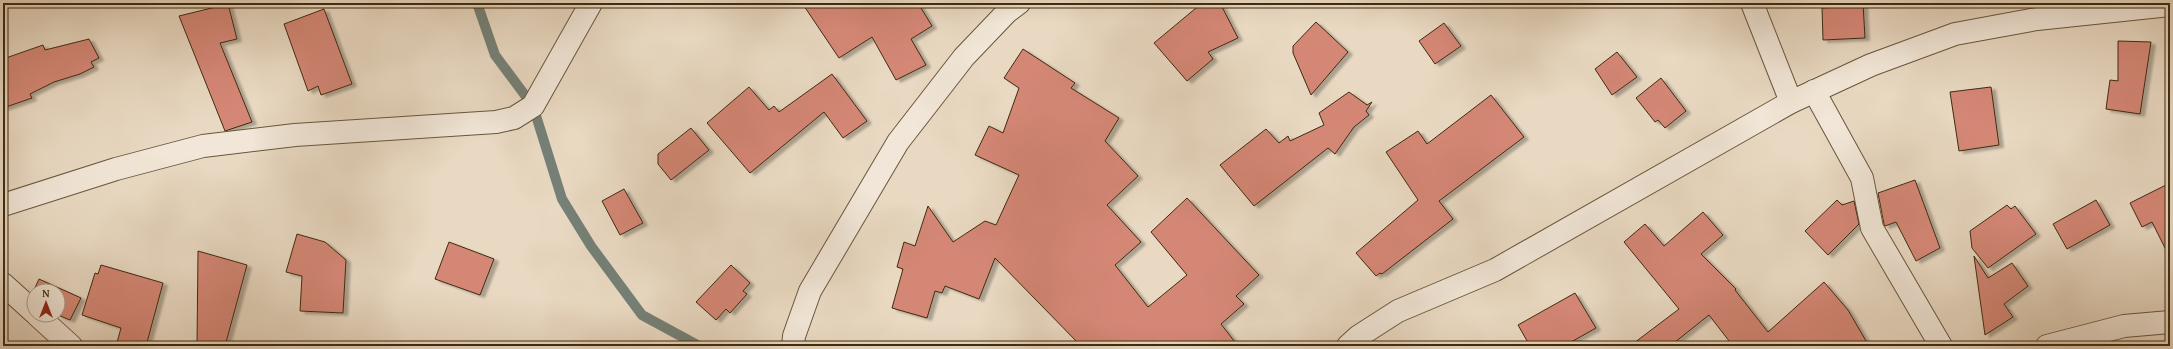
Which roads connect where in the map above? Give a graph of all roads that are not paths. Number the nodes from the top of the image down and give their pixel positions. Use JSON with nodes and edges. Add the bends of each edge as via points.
{"nodes":[{"id":1,"x":591,"y":3,"type":"edge"},
{"id":2,"x":1019,"y":3,"type":"edge"},
{"id":3,"x":1752,"y":3,"type":"edge"},
{"id":4,"x":2170,"y":5,"type":"edge"},
{"id":5,"x":1814,"y":91,"type":"junction"},
{"id":6,"x":1791,"y":102,"type":"junction"},
{"id":7,"x":3,"y":206,"type":"edge"},
{"id":8,"x":3,"y":284,"type":"edge"},
{"id":9,"x":26,"y":305,"type":"edge"},
{"id":10,"x":2170,"y":322,"type":"edge"},
{"id":11,"x":46,"y":323,"type":"edge"},
{"id":12,"x":71,"y":346,"type":"edge"},
{"id":13,"x":793,"y":346,"type":"edge"},
{"id":14,"x":1348,"y":346,"type":"edge"},
{"id":15,"x":1941,"y":346,"type":"edge"},
{"id":16,"x":2047,"y":346,"type":"edge"}],
"edges":[{"from":1,"to":7,"type":"street","via":[[533,106],[514,118],[496,122],[295,135],[203,146],[116,169]]},
{"from":2,"to":13,"type":"street","via":[[964,57],[898,142],[810,291]]},
{"from":3,"to":6,"type":"street"},
{"from":4,"to":5,"type":"street","via":[[2037,19],[1954,34],[1870,64]]},
{"from":5,"to":6,"type":"street"},
{"from":5,"to":15,"type":"street","via":[[1862,178],[1872,228]]},
{"from":6,"to":14,"type":"street","via":[[1495,270],[1398,311]]},
{"from":8,"to":9,"type":"street"},
{"from":10,"to":16,"type":"street","via":[[2124,326]]},
{"from":11,"to":12,"type":"street"}]}
